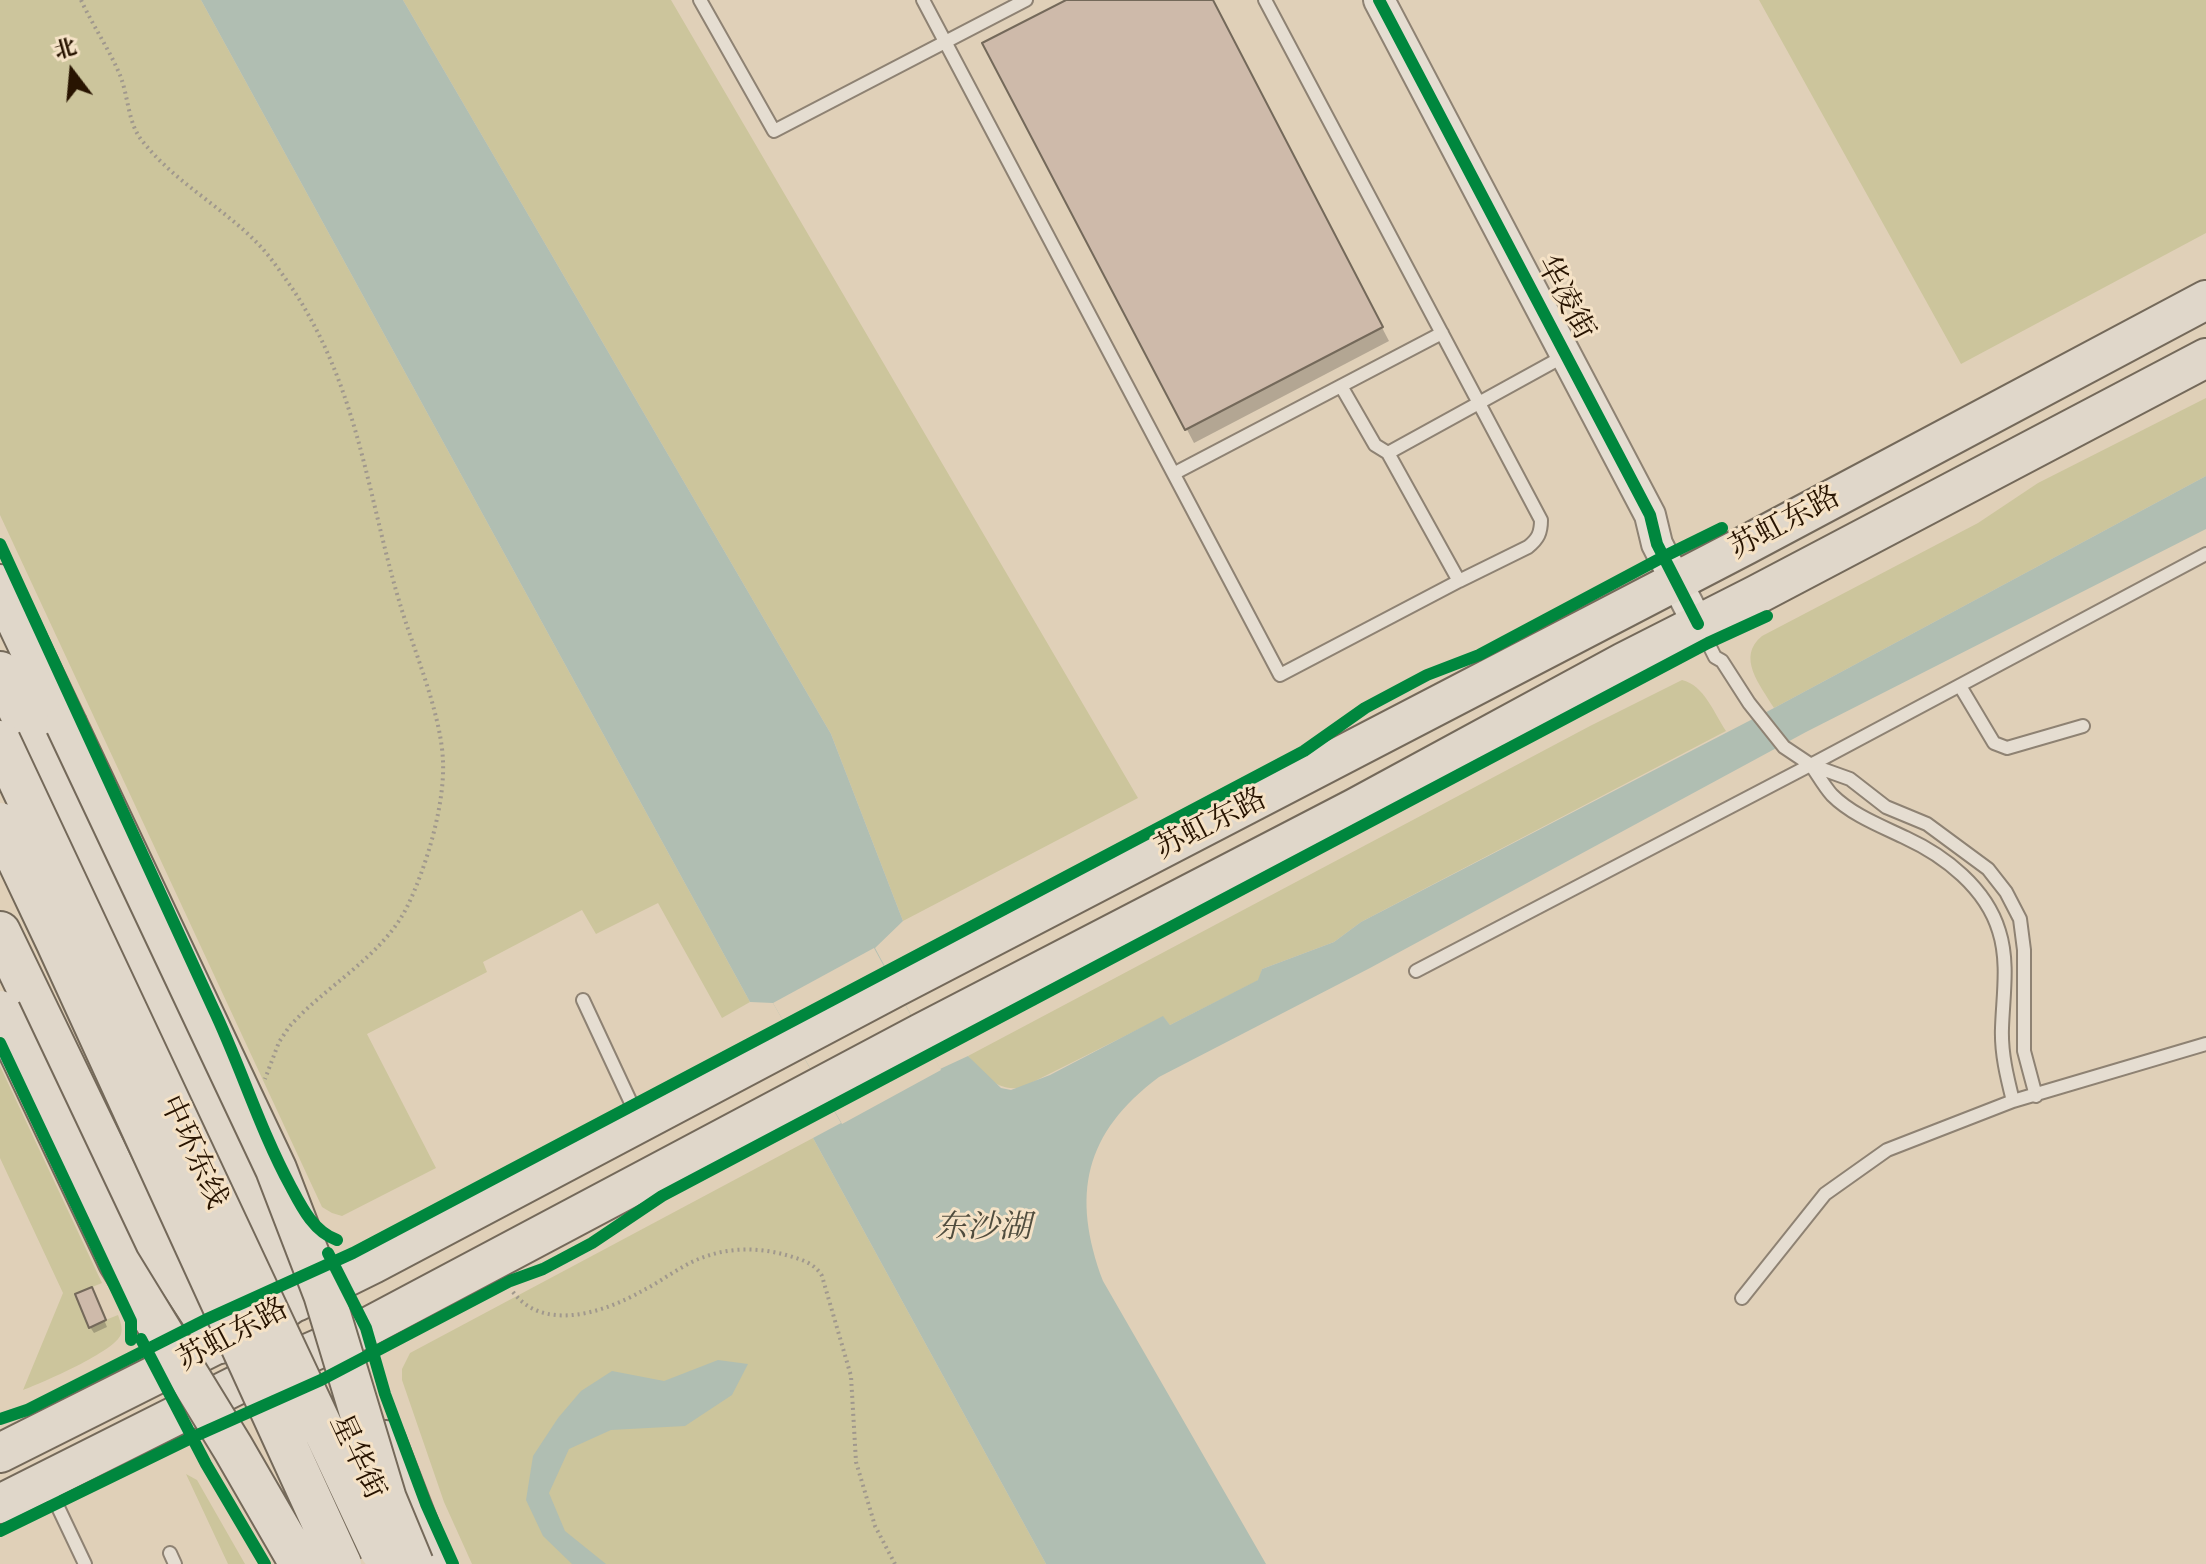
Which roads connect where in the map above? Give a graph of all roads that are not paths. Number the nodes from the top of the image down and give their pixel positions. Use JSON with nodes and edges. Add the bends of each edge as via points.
{"nodes":[{"id":1,"x":700,"y":0,"type":"edge"},
{"id":2,"x":923,"y":0,"type":"edge"},
{"id":3,"x":1026,"y":0,"type":"edge"},
{"id":4,"x":1265,"y":0,"type":"edge"},
{"id":5,"x":1379,"y":0,"type":"edge"},
{"id":6,"x":946,"y":42,"type":"junction"},
{"id":7,"x":2206,"y":300,"type":"edge"},
{"id":8,"x":1442,"y":333,"type":"junction"},
{"id":9,"x":1566,"y":355,"type":"junction"},
{"id":10,"x":2206,"y":358,"type":"edge"},
{"id":11,"x":1341,"y":386,"type":"junction"},
{"id":12,"x":1479,"y":402,"type":"junction"},
{"id":13,"x":1388,"y":453,"type":"junction"},
{"id":14,"x":1175,"y":473,"type":"junction"},
{"id":15,"x":2206,"y":554,"type":"edge"},
{"id":16,"x":1676,"y":580,"type":"junction"},
{"id":17,"x":1459,"y":581,"type":"junction"},
{"id":18,"x":0,"y":585,"type":"edge"},
{"id":19,"x":1698,"y":624,"type":"junction"},
{"id":20,"x":0,"y":654,"type":"edge"},
{"id":21,"x":0,"y":672,"type":"edge"},
{"id":22,"x":1960,"y":686,"type":"junction"},
{"id":23,"x":2083,"y":726,"type":"dead end"},
{"id":24,"x":31,"y":731,"type":"edge"},
{"id":25,"x":1811,"y":765,"type":"junction"},
{"id":26,"x":0,"y":823,"type":"edge"},
{"id":27,"x":0,"y":932,"type":"edge"},
{"id":28,"x":1416,"y":971,"type":"dead end"},
{"id":29,"x":583,"y":1000,"type":"dead end"},
{"id":30,"x":0,"y":1011,"type":"edge"},
{"id":31,"x":2206,"y":1044,"type":"edge"},
{"id":32,"x":2036,"y":1096,"type":"junction"},
{"id":33,"x":2013,"y":1101,"type":"junction"},
{"id":34,"x":640,"y":1123,"type":"junction"},
{"id":35,"x":237,"y":1165,"type":"junction"},
{"id":36,"x":138,"y":1218,"type":"junction"},
{"id":37,"x":1742,"y":1298,"type":"dead end"},
{"id":38,"x":287,"y":1306,"type":"junction"},
{"id":39,"x":355,"y":1332,"type":"junction"},
{"id":40,"x":220,"y":1343,"type":"junction"},
{"id":41,"x":308,"y":1353,"type":"junction"},
{"id":42,"x":239,"y":1384,"type":"junction"},
{"id":43,"x":0,"y":1453,"type":"edge"},
{"id":44,"x":46,"y":1481,"type":"junction"},
{"id":45,"x":0,"y":1504,"type":"edge"},
{"id":46,"x":85,"y":1564,"type":"edge"},
{"id":47,"x":300,"y":1564,"type":"edge"},
{"id":48,"x":322,"y":1564,"type":"edge"},
{"id":49,"x":341,"y":1564,"type":"edge"},
{"id":50,"x":387,"y":1564,"type":"edge"},
{"id":51,"x":406,"y":1564,"type":"edge"},
{"id":52,"x":413,"y":1564,"type":"edge"},
{"id":53,"x":434,"y":1564,"type":"edge"}],
"edges":[{"from":1,"to":6,"type":"lane","via":[[774,131]]},
{"from":2,"to":6,"type":"lane"},
{"from":3,"to":6,"type":"lane"},
{"from":4,"to":8,"type":"lane"},
{"from":5,"to":9,"type":"street","name":"华凌街"},
{"from":6,"to":14,"type":"lane"},
{"from":7,"to":16,"type":"main road","name":"苏虹东路"},
{"from":8,"to":11,"type":"lane"},
{"from":8,"to":12,"type":"lane"},
{"from":9,"to":12,"type":"lane"},
{"from":9,"to":16,"type":"street","name":"华凌街","via":[[1650,515],[1657,544]]},
{"from":10,"to":19,"type":"main road","name":"苏虹东路"},
{"from":11,"to":13,"type":"lane","via":[[1375,445]]},
{"from":11,"to":14,"type":"lane"},
{"from":12,"to":13,"type":"lane"},
{"from":12,"to":17,"type":"lane","via":[[1541,520],[1541,531],[1528,547]]},
{"from":13,"to":17,"type":"lane"},
{"from":14,"to":17,"type":"lane","via":[[1280,675]]},
{"from":15,"to":22,"type":"lane"},
{"from":16,"to":19,"type":"street","name":"华凌街"},
{"from":16,"to":34,"type":"main road","name":"苏虹东路"},
{"from":18,"to":24,"type":"highway"},
{"from":19,"to":25,"type":"lane","via":[[1715,657],[1784,747]]},
{"from":19,"to":39,"type":"main road","name":"苏虹东路"},
{"from":20,"to":24,"type":"highway"},
{"from":21,"to":24,"type":"highway"},
{"from":22,"to":23,"type":"lane","via":[[2000,747]]},
{"from":22,"to":25,"type":"lane"},
{"from":24,"to":35,"type":"highway"},
{"from":24,"to":50,"type":"highway","name":"中环东线","bridge":true},
{"from":24,"to":52,"type":"highway","bridge":true,"via":[[276,1169],[324,1294],[386,1499]]},
{"from":25,"to":28,"type":"lane"},
{"from":25,"to":32,"type":"lane","via":[[1850,779],[1886,807],[1927,824],[1988,869],[2006,892],[2020,919],[2024,1051]]},
{"from":25,"to":33,"type":"lane","via":[[1833,795],[1942,859],[1986,903],[1999,930],[2004,961],[2003,1061]]},
{"from":26,"to":49,"type":"highway","name":"中环东线","bridge":true},
{"from":27,"to":36,"type":"highway"},
{"from":29,"to":34,"type":"lane"},
{"from":30,"to":47,"type":"highway","bridge":true,"via":[[119,1262]]},
{"from":31,"to":32,"type":"lane"},
{"from":32,"to":33,"type":"lane"},
{"from":33,"to":37,"type":"lane","via":[[1887,1150],[1825,1194]]},
{"from":34,"to":38,"type":"main road","name":"苏虹东路"},
{"from":35,"to":36,"type":"highway","via":[[225,1193],[195,1217],[162,1227]]},
{"from":35,"to":38,"type":"highway","via":[[279,1268]]},
{"from":36,"to":40,"type":"highway"},
{"from":38,"to":40,"type":"main road","name":"苏虹东路"},
{"from":38,"to":41,"type":"main road","name":"星华街"},
{"from":39,"to":41,"type":"main road","name":"苏虹东路"},
{"from":39,"to":53,"type":"main road","via":[[395,1466]]},
{"from":40,"to":42,"type":"main road"},
{"from":40,"to":43,"type":"main road","name":"苏虹东路"},
{"from":41,"to":42,"type":"main road","name":"苏虹东路"},
{"from":41,"to":51,"type":"main road","name":"星华街"},
{"from":42,"to":44,"type":"main road","name":"苏虹东路"},
{"from":42,"to":48,"type":"main road"},
{"from":44,"to":45,"type":"main road","name":"苏虹东路"},
{"from":44,"to":46,"type":"lane"}]}
